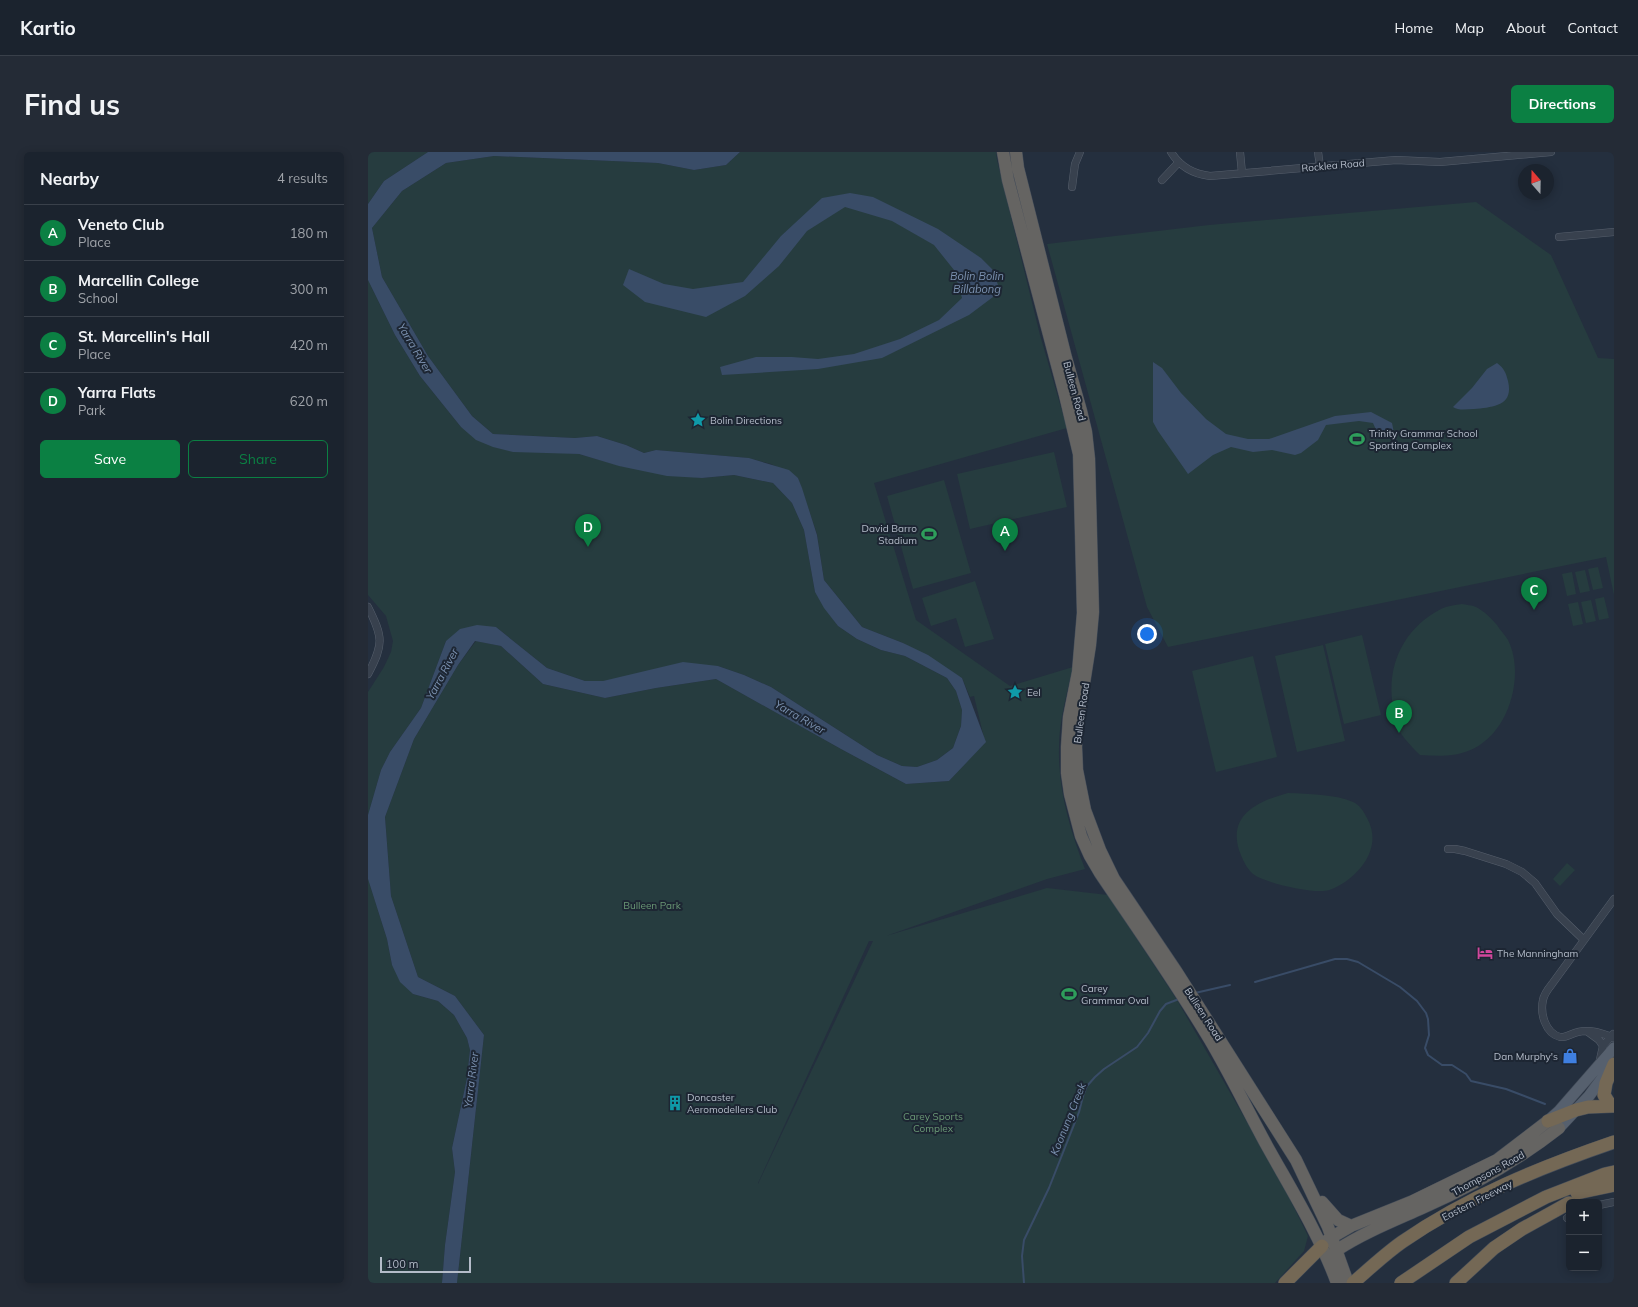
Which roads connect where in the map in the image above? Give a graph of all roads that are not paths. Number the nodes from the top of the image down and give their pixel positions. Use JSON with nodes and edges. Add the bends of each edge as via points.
{"nodes":[{"id":1,"x":1003,"y":152,"type":"edge"},
{"id":2,"x":1016,"y":152,"type":"edge"},
{"id":3,"x":1080,"y":152,"type":"edge"},
{"id":4,"x":1170,"y":152,"type":"edge"},
{"id":5,"x":1240,"y":152,"type":"edge"},
{"id":6,"x":1318,"y":152,"type":"edge"},
{"id":7,"x":1551,"y":152,"type":"edge"},
{"id":8,"x":1494,"y":155,"type":"edge"},
{"id":9,"x":1178,"y":162,"type":"junction"},
{"id":10,"x":1320,"y":166,"type":"junction"},
{"id":11,"x":1242,"y":173,"type":"junction"},
{"id":12,"x":1162,"y":180,"type":"dead end"},
{"id":13,"x":1072,"y":187,"type":"dead end"},
{"id":14,"x":1614,"y":232,"type":"edge"},
{"id":15,"x":1559,"y":237,"type":"dead end"},
{"id":16,"x":368,"y":607,"type":"edge"},
{"id":17,"x":370,"y":663,"type":"edge"},
{"id":18,"x":368,"y":674,"type":"edge"},
{"id":19,"x":1448,"y":849,"type":"dead end"},
{"id":20,"x":1614,"y":899,"type":"edge"},
{"id":21,"x":1584,"y":940,"type":"junction"},
{"id":22,"x":1172,"y":974,"type":"junction"},
{"id":23,"x":1586,"y":1031,"type":"junction"},
{"id":24,"x":1613,"y":1036,"type":"edge"},
{"id":25,"x":1609,"y":1047,"type":"edge"},
{"id":26,"x":1614,"y":1063,"type":"edge"},
{"id":27,"x":1578,"y":1088,"type":"junction"},
{"id":28,"x":1614,"y":1105,"type":"edge"},
{"id":29,"x":1576,"y":1110,"type":"junction"},
{"id":30,"x":1554,"y":1124,"type":"junction"},
{"id":31,"x":1614,"y":1142,"type":"edge"},
{"id":32,"x":1614,"y":1172,"type":"edge"},
{"id":33,"x":1614,"y":1185,"type":"edge"},
{"id":34,"x":1311,"y":1189,"type":"junction"},
{"id":35,"x":1577,"y":1199,"type":"edge"},
{"id":36,"x":1614,"y":1202,"type":"edge"},
{"id":37,"x":1566,"y":1204,"type":"edge"},
{"id":38,"x":1602,"y":1204,"type":"edge"},
{"id":39,"x":1351,"y":1226,"type":"junction"},
{"id":40,"x":1332,"y":1236,"type":"junction"},
{"id":41,"x":1469,"y":1237,"type":"junction"},
{"id":42,"x":1322,"y":1246,"type":"junction"},
{"id":43,"x":1337,"y":1250,"type":"junction"},
{"id":44,"x":1338,"y":1276,"type":"edge"},
{"id":45,"x":1285,"y":1283,"type":"edge"},
{"id":46,"x":1348,"y":1283,"type":"edge"},
{"id":47,"x":1353,"y":1283,"type":"edge"},
{"id":48,"x":1401,"y":1283,"type":"edge"},
{"id":49,"x":1456,"y":1283,"type":"edge"}],
"edges":[{"from":1,"to":22,"type":"highway","name":"Bulleen Road","via":[[1079,454],[1084,613],[1067,740],[1070,794],[1081,836],[1090,856]]},
{"from":2,"to":22,"type":"highway","name":"Bulleen Road","via":[[1086,432],[1089,459],[1093,612],[1077,728],[1077,770],[1080,789],[1092,831],[1108,868]]},
{"from":3,"to":13,"type":"street","via":[[1075,164]]},
{"from":4,"to":9,"type":"street","name":"Rocklea Road"},
{"from":5,"to":11,"type":"street"},
{"from":6,"to":10,"type":"street"},
{"from":7,"to":8,"type":"street","name":"Rocklea Road"},
{"from":8,"to":10,"type":"street","name":"Rocklea Road","via":[[1440,162],[1402,159]]},
{"from":9,"to":11,"type":"street","name":"Rocklea Road","via":[[1189,170],[1203,175]]},
{"from":9,"to":12,"type":"street"},
{"from":10,"to":11,"type":"street","name":"Rocklea Road"},
{"from":14,"to":15,"type":"street"},
{"from":16,"to":17,"type":"street","via":[[376,624],[380,642],[378,654]]},
{"from":17,"to":18,"type":"street"},
{"from":19,"to":21,"type":"street","via":[[1465,851],[1522,872],[1535,882],[1557,914]]},
{"from":20,"to":21,"type":"street"},
{"from":21,"to":23,"type":"street","via":[[1547,991],[1542,1010],[1548,1027],[1557,1036],[1563,1037]]},
{"from":22,"to":34,"type":"highway","name":"Bulleen Road","via":[[1286,1143]]},
{"from":22,"to":42,"type":"highway","name":"Bulleen Road","via":[[1222,1060]]},
{"from":23,"to":24,"type":"street"},
{"from":23,"to":25,"type":"street"},
{"from":24,"to":25,"type":"street","name":"Thompsons Road"},
{"from":25,"to":27,"type":"main road","name":"Thompsons Road","via":[[1598,1066]]},
{"from":26,"to":27,"type":"main road","via":[[1586,1088]]},
{"from":26,"to":28,"type":"highway","via":[[1604,1095],[1609,1103]]},
{"from":26,"to":29,"type":"main road"},
{"from":27,"to":30,"type":"main road","name":"Thompsons Road","via":[[1559,1111]]},
{"from":28,"to":29,"type":"highway"},
{"from":29,"to":30,"type":"highway"},
{"from":30,"to":39,"type":"highway","name":"Thompsons Road","via":[[1497,1160],[1413,1201]]},
{"from":30,"to":43,"type":"highway","name":"Thompsons Road","via":[[1539,1144],[1496,1171]]},
{"from":31,"to":47,"type":"highway","name":"Eastern Freeway","via":[[1557,1162],[1471,1202],[1401,1242]]},
{"from":32,"to":41,"type":"highway","via":[[1546,1197]]},
{"from":33,"to":35,"type":"highway"},
{"from":33,"to":41,"type":"highway","via":[[1547,1201]]},
{"from":34,"to":39,"type":"highway","via":[[1338,1220]]},
{"from":34,"to":40,"type":"highway","name":"Bulleen Road"},
{"from":36,"to":38,"type":"street"},
{"from":37,"to":49,"type":"highway","via":[[1500,1244]]},
{"from":39,"to":40,"type":"highway","name":"Thompsons Road"},
{"from":40,"to":42,"type":"highway","name":"Thompsons Road"},
{"from":40,"to":43,"type":"highway","name":"Bulleen Road"},
{"from":41,"to":48,"type":"highway"},
{"from":42,"to":44,"type":"highway","name":"Bulleen Road"},
{"from":42,"to":45,"type":"highway"},
{"from":43,"to":44,"type":"highway","name":"Bulleen Road"},
{"from":44,"to":46,"type":"highway","name":"Bulleen Road"}]}
